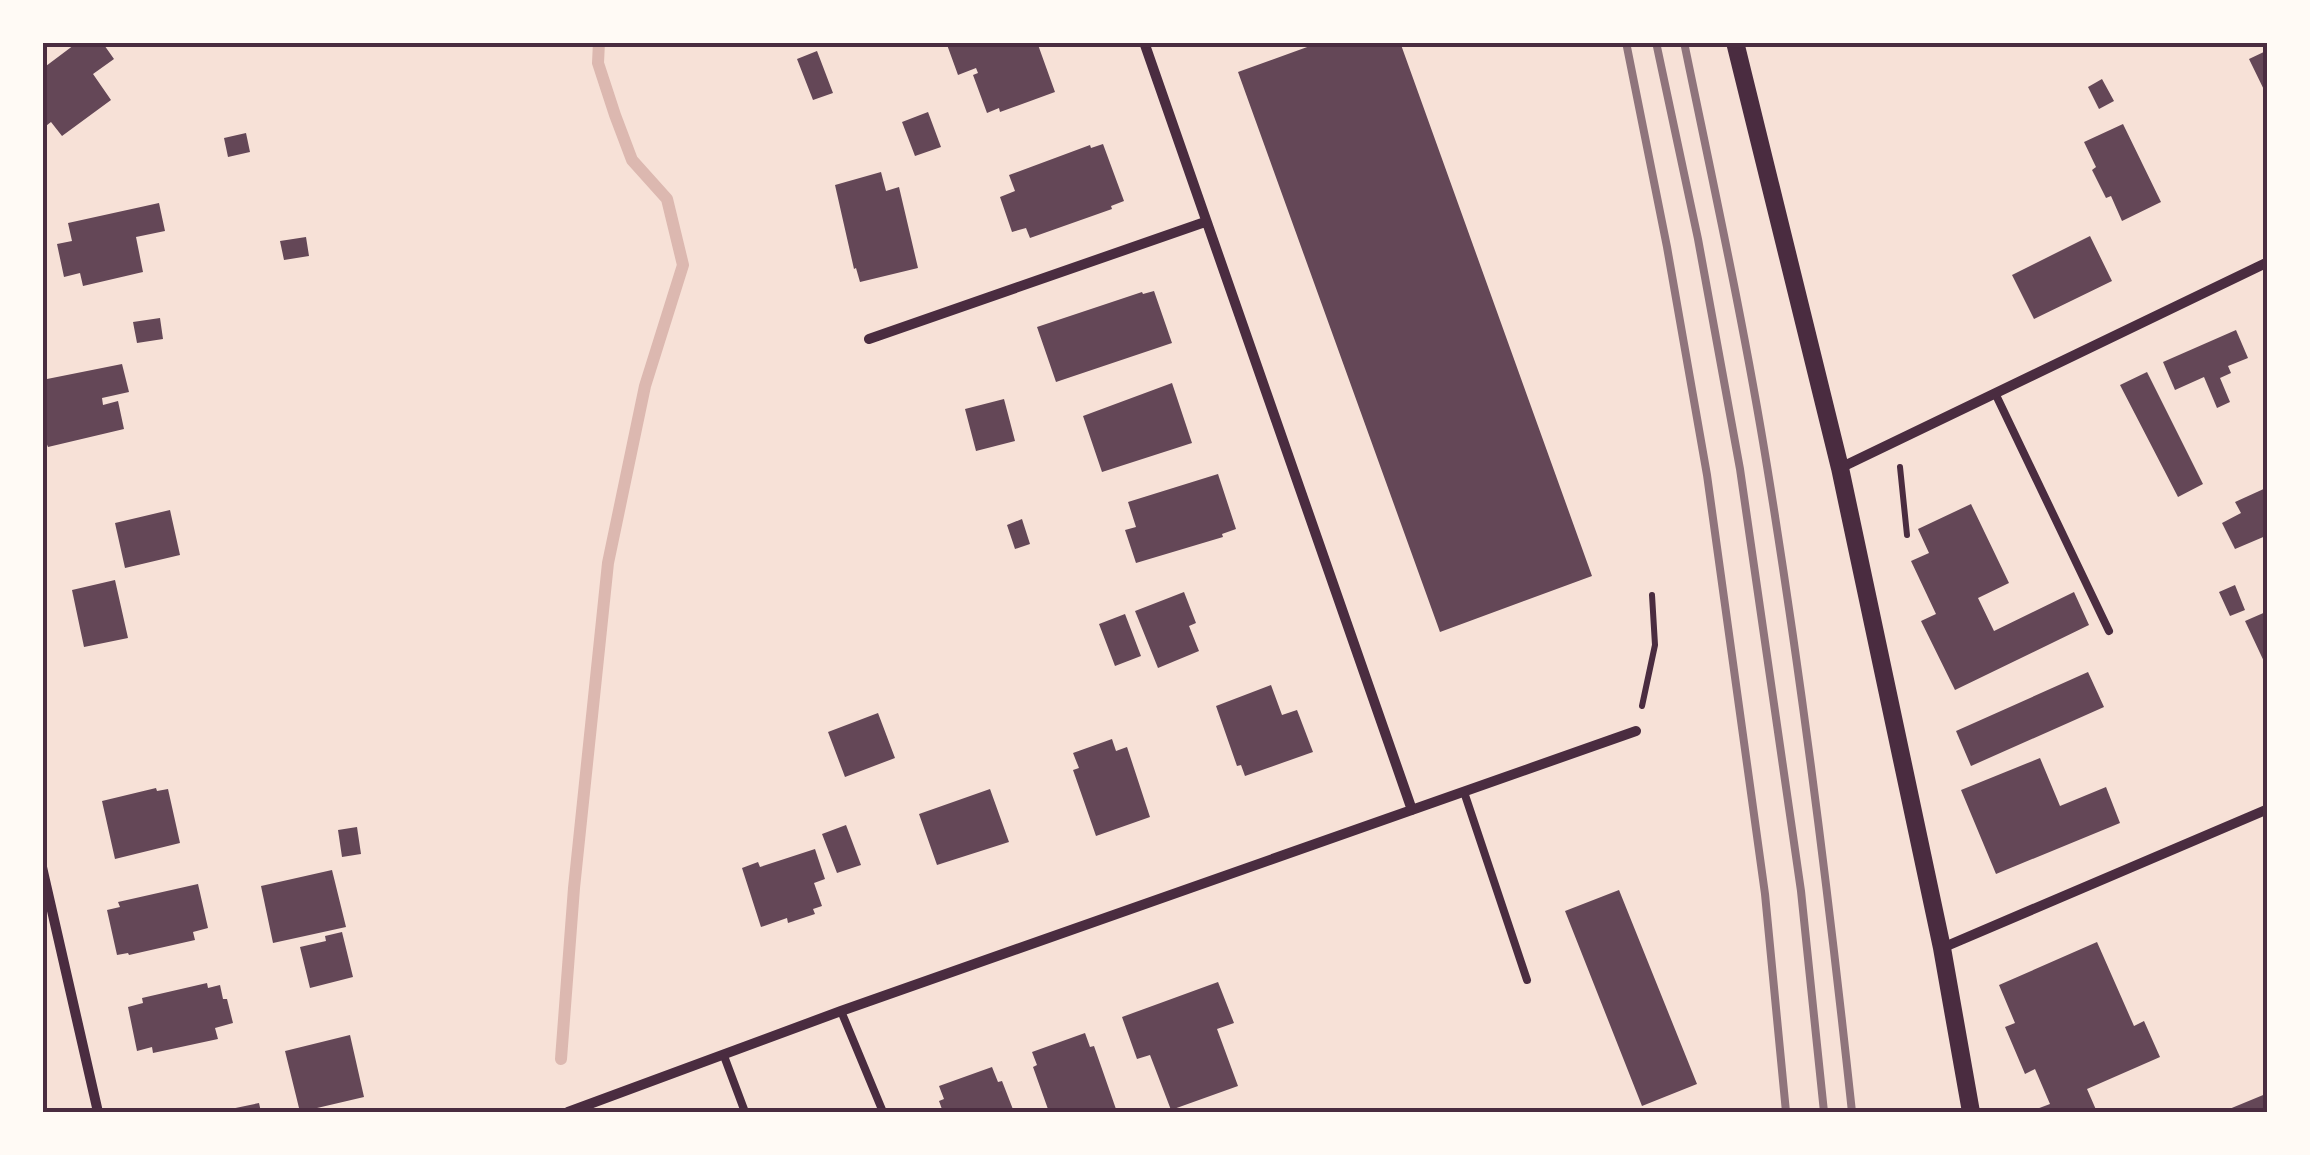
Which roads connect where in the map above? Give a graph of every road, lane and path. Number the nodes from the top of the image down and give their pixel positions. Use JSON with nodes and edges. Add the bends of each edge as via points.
{"nodes":[{"id":1,"x":1144,"y":42,"type":"edge"},
{"id":2,"x":1735,"y":42,"type":"edge"},
{"id":3,"x":1206,"y":222,"type":"junction"},
{"id":4,"x":2268,"y":262,"type":"edge"},
{"id":5,"x":868,"y":339,"type":"dead end"},
{"id":6,"x":1996,"y":392,"type":"junction"},
{"id":7,"x":1840,"y":468,"type":"junction"},
{"id":8,"x":1905,"y":494,"type":"dead end"},
{"id":9,"x":1907,"y":535,"type":"dead end"},
{"id":10,"x":1652,"y":595,"type":"dead end"},
{"id":11,"x":2109,"y":631,"type":"dead end"},
{"id":12,"x":1636,"y":731,"type":"joint"},
{"id":13,"x":1464,"y":792,"type":"junction"},
{"id":14,"x":2268,"y":808,"type":"edge"},
{"id":15,"x":1412,"y":810,"type":"junction"},
{"id":16,"x":42,"y":866,"type":"edge"},
{"id":17,"x":1942,"y":948,"type":"junction"},
{"id":18,"x":1527,"y":980,"type":"dead end"},
{"id":19,"x":841,"y":1011,"type":"junction"},
{"id":20,"x":724,"y":1056,"type":"junction"},
{"id":21,"x":98,"y":1112,"type":"edge"},
{"id":22,"x":568,"y":1112,"type":"edge"},
{"id":23,"x":745,"y":1112,"type":"edge"},
{"id":24,"x":883,"y":1112,"type":"edge"},
{"id":25,"x":1971,"y":1112,"type":"edge"}],
"edges":[{"from":1,"to":3,"type":"street"},
{"from":2,"to":7,"type":"street"},
{"from":3,"to":5,"type":"street"},
{"from":3,"to":15,"type":"street"},
{"from":4,"to":6,"type":"street"},
{"from":6,"to":7,"type":"street"},
{"from":6,"to":11,"type":"lane"},
{"from":7,"to":17,"type":"street"},
{"from":8,"to":9,"type":"path"},
{"from":10,"to":12,"type":"path","via":[[1655,645]]},
{"from":12,"to":13,"type":"street"},
{"from":13,"to":15,"type":"street"},
{"from":13,"to":18,"type":"lane"},
{"from":14,"to":17,"type":"street"},
{"from":15,"to":19,"type":"street"},
{"from":16,"to":21,"type":"street"},
{"from":17,"to":25,"type":"street"},
{"from":19,"to":20,"type":"street"},
{"from":19,"to":24,"type":"lane"},
{"from":20,"to":22,"type":"street"},
{"from":20,"to":23,"type":"lane"}]}
